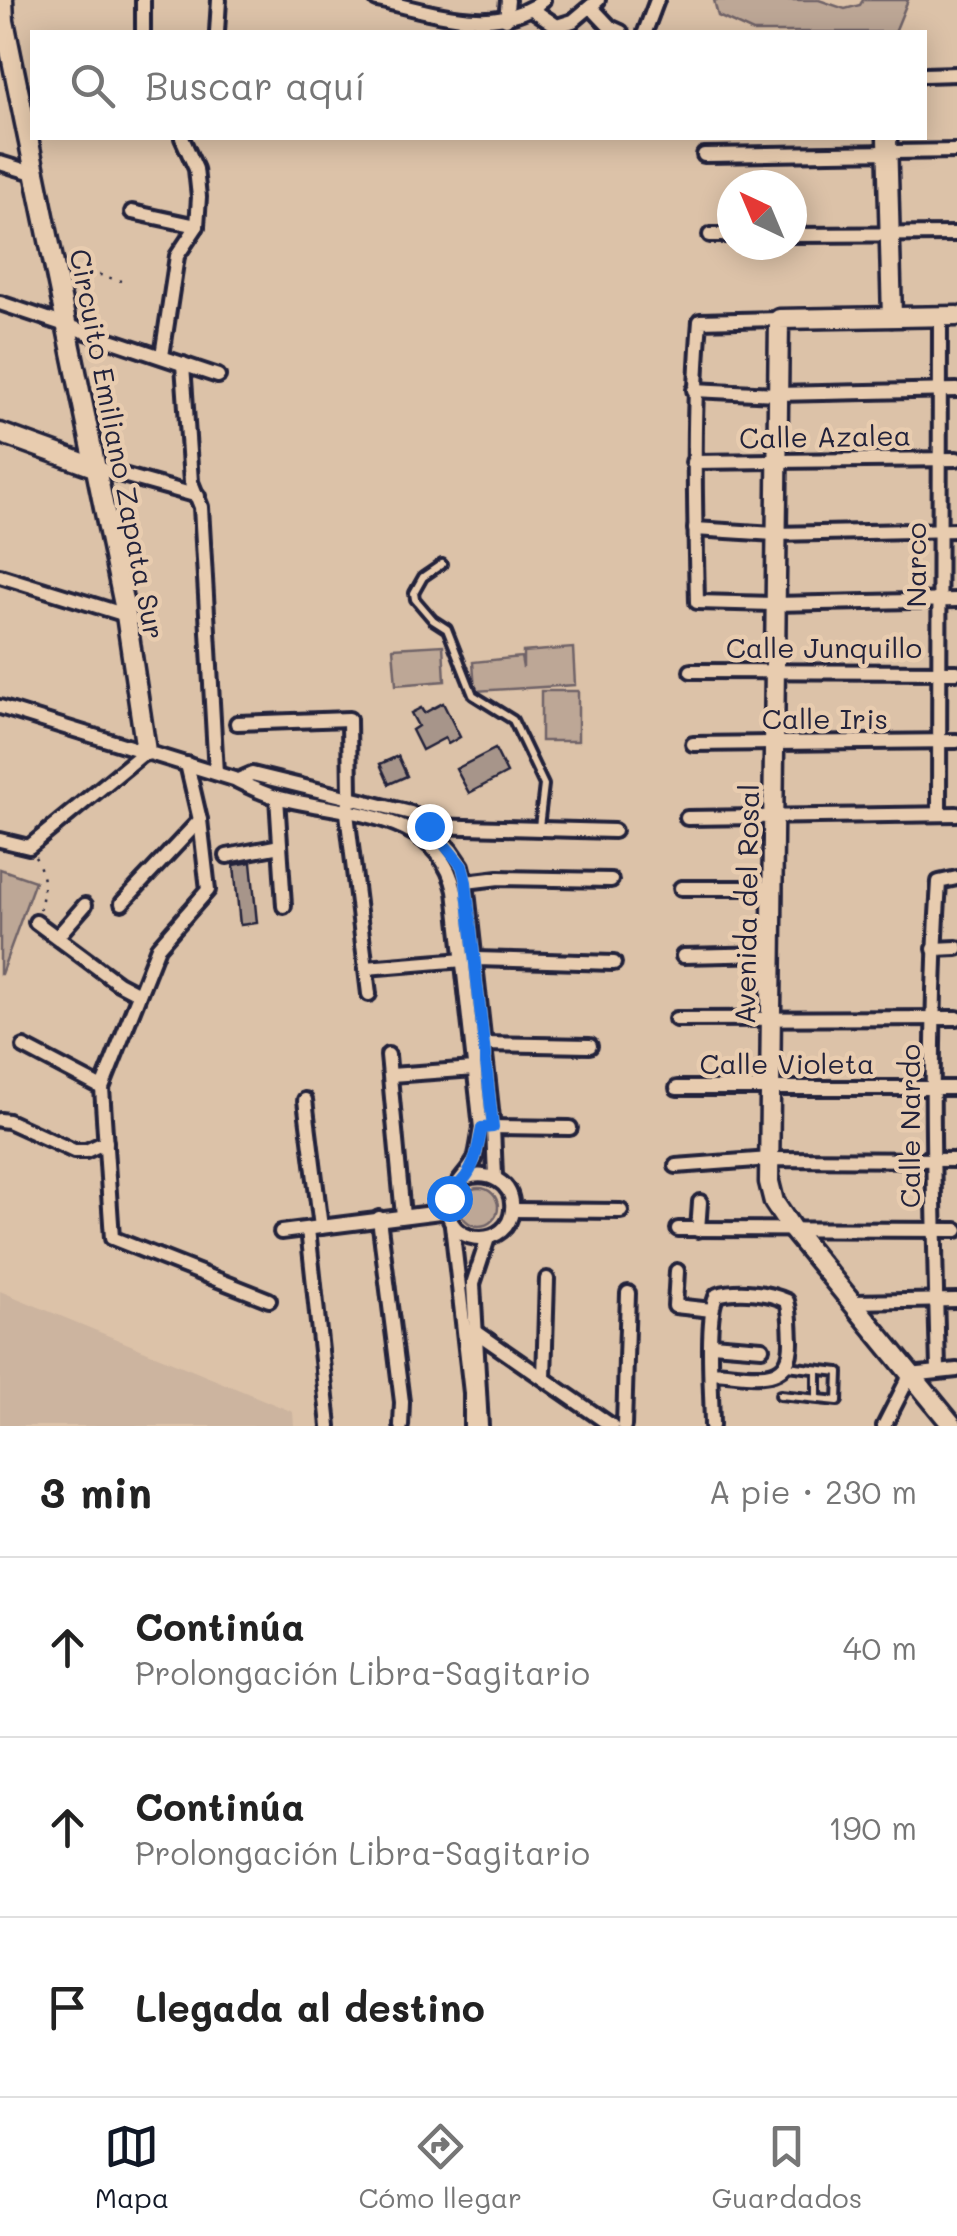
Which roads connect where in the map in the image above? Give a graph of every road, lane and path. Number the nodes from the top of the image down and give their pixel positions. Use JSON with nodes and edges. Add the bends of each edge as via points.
{"nodes":[{"id":1,"x":3,"y":0,"type":"edge"},
{"id":2,"x":143,"y":0,"type":"edge"},
{"id":3,"x":219,"y":0,"type":"edge"},
{"id":4,"x":377,"y":0,"type":"edge"},
{"id":5,"x":508,"y":0,"type":"edge"},
{"id":6,"x":544,"y":0,"type":"edge"},
{"id":7,"x":658,"y":0,"type":"edge"},
{"id":8,"x":595,"y":4,"type":"edge"},
{"id":9,"x":532,"y":9,"type":"junction"},
{"id":10,"x":506,"y":18,"type":"junction"},
{"id":11,"x":2,"y":21,"type":"edge"},
{"id":12,"x":144,"y":30,"type":"edge"},
{"id":13,"x":217,"y":30,"type":"edge"},
{"id":14,"x":617,"y":30,"type":"edge"},
{"id":15,"x":646,"y":30,"type":"edge"},
{"id":16,"x":957,"y":74,"type":"edge"},
{"id":17,"x":927,"y":75,"type":"edge"},
{"id":18,"x":185,"y":140,"type":"edge"},
{"id":19,"x":888,"y":144,"type":"edge"},
{"id":20,"x":957,"y":151,"type":"edge"},
{"id":21,"x":704,"y":155,"type":"dead end"},
{"id":22,"x":0,"y":162,"type":"edge"},
{"id":23,"x":36,"y":174,"type":"junction"},
{"id":24,"x":132,"y":212,"type":"dead end"},
{"id":25,"x":197,"y":226,"type":"junction"},
{"id":26,"x":891,"y":234,"type":"junction"},
{"id":27,"x":957,"y":234,"type":"edge"},
{"id":28,"x":807,"y":235,"type":"edge"},
{"id":29,"x":710,"y":236,"type":"dead end"},
{"id":30,"x":717,"y":236,"type":"edge"},
{"id":31,"x":54,"y":262,"type":"junction"},
{"id":32,"x":121,"y":281,"type":"dead end"},
{"id":33,"x":0,"y":303,"type":"edge"},
{"id":34,"x":949,"y":316,"type":"edge"},
{"id":35,"x":892,"y":317,"type":"junction"},
{"id":36,"x":779,"y":318,"type":"junction"},
{"id":37,"x":66,"y":326,"type":"junction"},
{"id":38,"x":162,"y":356,"type":"junction"},
{"id":39,"x":183,"y":364,"type":"junction"},
{"id":40,"x":218,"y":376,"type":"dead end"},
{"id":41,"x":694,"y":390,"type":"junction"},
{"id":42,"x":941,"y":390,"type":"junction"},
{"id":43,"x":957,"y":390,"type":"edge"},
{"id":44,"x":778,"y":394,"type":"junction"},
{"id":45,"x":0,"y":435,"type":"edge"},
{"id":46,"x":941,"y":460,"type":"junction"},
{"id":47,"x":957,"y":460,"type":"edge"},
{"id":48,"x":693,"y":462,"type":"junction"},
{"id":49,"x":777,"y":462,"type":"junction"},
{"id":50,"x":94,"y":467,"type":"junction"},
{"id":51,"x":198,"y":496,"type":"junction"},
{"id":52,"x":695,"y":529,"type":"junction"},
{"id":53,"x":940,"y":530,"type":"junction"},
{"id":54,"x":957,"y":530,"type":"edge"},
{"id":55,"x":775,"y":534,"type":"junction"},
{"id":56,"x":442,"y":564,"type":"dead end"},
{"id":57,"x":0,"y":576,"type":"edge"},
{"id":58,"x":940,"y":600,"type":"junction"},
{"id":59,"x":957,"y":600,"type":"edge"},
{"id":60,"x":776,"y":604,"type":"junction"},
{"id":61,"x":126,"y":615,"type":"junction"},
{"id":62,"x":692,"y":670,"type":"dead end"},
{"id":63,"x":942,"y":672,"type":"junction"},
{"id":64,"x":957,"y":672,"type":"edge"},
{"id":65,"x":776,"y":674,"type":"junction"},
{"id":66,"x":0,"y":707,"type":"edge"},
{"id":67,"x":237,"y":723,"type":"dead end"},
{"id":68,"x":957,"y":741,"type":"edge"},
{"id":69,"x":937,"y":742,"type":"junction"},
{"id":70,"x":776,"y":743,"type":"junction"},
{"id":71,"x":694,"y":744,"type":"dead end"},
{"id":72,"x":146,"y":751,"type":"junction"},
{"id":73,"x":187,"y":764,"type":"junction"},
{"id":74,"x":216,"y":773,"type":"junction"},
{"id":75,"x":238,"y":780,"type":"junction"},
{"id":76,"x":277,"y":797,"type":"junction"},
{"id":77,"x":348,"y":805,"type":"junction"},
{"id":78,"x":939,"y":814,"type":"junction"},
{"id":79,"x":957,"y":814,"type":"edge"},
{"id":80,"x":775,"y":817,"type":"junction"},
{"id":81,"x":687,"y":818,"type":"dead end"},
{"id":82,"x":200,"y":820,"type":"junction"},
{"id":83,"x":429,"y":826,"type":"junction"},
{"id":84,"x":538,"y":830,"type":"junction"},
{"id":85,"x":614,"y":831,"type":"dead end"},
{"id":86,"x":0,"y":840,"type":"edge"},
{"id":87,"x":280,"y":846,"type":"junction"},
{"id":88,"x":28,"y":847,"type":"junction"},
{"id":89,"x":226,"y":856,"type":"dead end"},
{"id":90,"x":957,"y":878,"type":"edge"},
{"id":91,"x":612,"y":880,"type":"dead end"},
{"id":92,"x":466,"y":882,"type":"junction"},
{"id":93,"x":681,"y":888,"type":"dead end"},
{"id":94,"x":772,"y":888,"type":"junction"},
{"id":95,"x":122,"y":903,"type":"dead end"},
{"id":96,"x":85,"y":905,"type":"dead end"},
{"id":97,"x":284,"y":906,"type":"dead end"},
{"id":98,"x":36,"y":922,"type":"joint"},
{"id":99,"x":56,"y":937,"type":"junction"},
{"id":100,"x":957,"y":948,"type":"edge"},
{"id":101,"x":934,"y":949,"type":"junction"},
{"id":102,"x":771,"y":954,"type":"junction"},
{"id":103,"x":683,"y":956,"type":"dead end"},
{"id":104,"x":469,"y":960,"type":"junction"},
{"id":105,"x":614,"y":963,"type":"dead end"},
{"id":106,"x":366,"y":968,"type":"junction"},
{"id":107,"x":139,"y":994,"type":"junction"},
{"id":108,"x":368,"y":994,"type":"dead end"},
{"id":109,"x":772,"y":1018,"type":"junction"},
{"id":110,"x":934,"y":1018,"type":"junction"},
{"id":111,"x":957,"y":1018,"type":"edge"},
{"id":112,"x":676,"y":1019,"type":"dead end"},
{"id":113,"x":484,"y":1044,"type":"junction"},
{"id":114,"x":590,"y":1046,"type":"dead end"},
{"id":115,"x":24,"y":1047,"type":"dead end"},
{"id":116,"x":388,"y":1056,"type":"dead end"},
{"id":117,"x":475,"y":1069,"type":"junction"},
{"id":118,"x":391,"y":1075,"type":"junction"},
{"id":119,"x":771,"y":1086,"type":"junction"},
{"id":120,"x":102,"y":1088,"type":"junction"},
{"id":121,"x":677,"y":1088,"type":"dead end"},
{"id":122,"x":932,"y":1088,"type":"junction"},
{"id":123,"x":957,"y":1088,"type":"edge"},
{"id":124,"x":305,"y":1100,"type":"dead end"},
{"id":125,"x":0,"y":1120,"type":"edge"},
{"id":126,"x":487,"y":1128,"type":"junction"},
{"id":127,"x":570,"y":1128,"type":"dead end"},
{"id":128,"x":106,"y":1142,"type":"junction"},
{"id":129,"x":770,"y":1159,"type":"junction"},
{"id":130,"x":933,"y":1160,"type":"junction"},
{"id":131,"x":957,"y":1160,"type":"edge"},
{"id":132,"x":676,"y":1166,"type":"dead end"},
{"id":133,"x":465,"y":1178,"type":"junction"},
{"id":134,"x":494,"y":1178,"type":"junction"},
{"id":135,"x":700,"y":1202,"type":"dead end"},
{"id":136,"x":512,"y":1210,"type":"junction"},
{"id":137,"x":622,"y":1211,"type":"dead end"},
{"id":138,"x":403,"y":1216,"type":"junction"},
{"id":139,"x":450,"y":1217,"type":"junction"},
{"id":140,"x":379,"y":1218,"type":"junction"},
{"id":141,"x":315,"y":1228,"type":"junction"},
{"id":142,"x":792,"y":1229,"type":"junction"},
{"id":143,"x":678,"y":1230,"type":"dead end"},
{"id":144,"x":698,"y":1230,"type":"junction"},
{"id":145,"x":935,"y":1230,"type":"junction"},
{"id":146,"x":957,"y":1230,"type":"edge"},
{"id":147,"x":281,"y":1232,"type":"dead end"},
{"id":148,"x":488,"y":1238,"type":"junction"},
{"id":149,"x":677,"y":1270,"type":"dead end"},
{"id":150,"x":547,"y":1279,"type":"dead end"},
{"id":151,"x":628,"y":1293,"type":"dead end"},
{"id":152,"x":269,"y":1300,"type":"dead end"},
{"id":153,"x":957,"y":1300,"type":"edge"},
{"id":154,"x":936,"y":1301,"type":"junction"},
{"id":155,"x":853,"y":1302,"type":"junction"},
{"id":156,"x":712,"y":1310,"type":"junction"},
{"id":157,"x":470,"y":1328,"type":"junction"},
{"id":158,"x":712,"y":1344,"type":"junction"},
{"id":159,"x":762,"y":1348,"type":"dead end"},
{"id":160,"x":788,"y":1366,"type":"junction"},
{"id":161,"x":938,"y":1369,"type":"junction"},
{"id":162,"x":817,"y":1370,"type":"junction"},
{"id":163,"x":957,"y":1370,"type":"edge"},
{"id":164,"x":712,"y":1372,"type":"junction"},
{"id":165,"x":910,"y":1375,"type":"junction"},
{"id":166,"x":544,"y":1378,"type":"junction"},
{"id":167,"x":780,"y":1395,"type":"dead end"},
{"id":168,"x":817,"y":1398,"type":"junction"},
{"id":169,"x":329,"y":1426,"type":"edge"},
{"id":170,"x":401,"y":1426,"type":"edge"},
{"id":171,"x":471,"y":1426,"type":"edge"},
{"id":172,"x":481,"y":1426,"type":"edge"},
{"id":173,"x":612,"y":1426,"type":"edge"},
{"id":174,"x":624,"y":1426,"type":"edge"},
{"id":175,"x":712,"y":1426,"type":"edge"},
{"id":176,"x":884,"y":1426,"type":"edge"},
{"id":177,"x":953,"y":1426,"type":"edge"}],
"edges":[{"from":1,"to":11,"type":"street","name":"Circuito Emiliano Zapata Sur"},
{"from":2,"to":12,"type":"street"},
{"from":3,"to":13,"type":"street"},
{"from":4,"to":10,"type":"street","via":[[476,20]]},
{"from":5,"to":10,"type":"street"},
{"from":6,"to":9,"type":"street"},
{"from":7,"to":15,"type":"street"},
{"from":8,"to":9,"type":"street","via":[[557,26]]},
{"from":8,"to":14,"type":"street"},
{"from":9,"to":10,"type":"street"},
{"from":11,"to":23,"type":"street","name":"Circuito Emiliano Zapata Sur"},
{"from":16,"to":17,"type":"street"},
{"from":18,"to":25,"type":"street","via":[[196,170]]},
{"from":19,"to":20,"type":"street"},
{"from":19,"to":21,"type":"street"},
{"from":19,"to":26,"type":"street"},
{"from":22,"to":23,"type":"street"},
{"from":23,"to":31,"type":"street","name":"Circuito Emiliano Zapata Sur"},
{"from":24,"to":25,"type":"street"},
{"from":25,"to":38,"type":"street","via":[[177,256]]},
{"from":26,"to":27,"type":"street"},
{"from":26,"to":28,"type":"street"},
{"from":26,"to":35,"type":"street"},
{"from":29,"to":30,"type":"street"},
{"from":31,"to":32,"type":"path"},
{"from":31,"to":37,"type":"street","name":"Circuito Emiliano Zapata Sur"},
{"from":33,"to":37,"type":"street"},
{"from":34,"to":35,"type":"street"},
{"from":34,"to":42,"type":"street","name":"Narco"},
{"from":35,"to":36,"type":"street"},
{"from":36,"to":41,"type":"street","via":[[700,321]]},
{"from":36,"to":44,"type":"street","name":"Avenida del Rosal"},
{"from":37,"to":38,"type":"street"},
{"from":37,"to":50,"type":"street","name":"Circuito Emiliano Zapata Sur"},
{"from":38,"to":39,"type":"street"},
{"from":39,"to":40,"type":"street"},
{"from":39,"to":51,"type":"street","via":[[191,482]]},
{"from":41,"to":44,"type":"street"},
{"from":41,"to":48,"type":"street"},
{"from":42,"to":43,"type":"street"},
{"from":42,"to":44,"type":"street"},
{"from":42,"to":46,"type":"street","name":"Narco"},
{"from":44,"to":49,"type":"street","name":"Avenida del Rosal"},
{"from":45,"to":50,"type":"street"},
{"from":46,"to":47,"type":"street","name":"Calle Azalea"},
{"from":46,"to":49,"type":"street","name":"Calle Azalea"},
{"from":46,"to":53,"type":"street","name":"Narco"},
{"from":48,"to":49,"type":"street","name":"Calle Azalea"},
{"from":48,"to":52,"type":"street"},
{"from":49,"to":55,"type":"street","name":"Avenida del Rosal"},
{"from":50,"to":51,"type":"street"},
{"from":50,"to":61,"type":"street","name":"Circuito Emiliano Zapata Sur"},
{"from":51,"to":74,"type":"street"},
{"from":52,"to":55,"type":"street"},
{"from":52,"to":60,"type":"street","via":[[697,602]]},
{"from":53,"to":54,"type":"street"},
{"from":53,"to":55,"type":"street"},
{"from":53,"to":58,"type":"street","name":"Narco"},
{"from":55,"to":60,"type":"street","name":"Avenida del Rosal"},
{"from":56,"to":84,"type":"lane","via":[[423,577],[415,600],[447,629],[473,695],[513,720],[544,785]]},
{"from":57,"to":61,"type":"street"},
{"from":58,"to":59,"type":"street"},
{"from":58,"to":60,"type":"street"},
{"from":58,"to":63,"type":"street","name":"Narco"},
{"from":60,"to":65,"type":"street","name":"Avenida del Rosal"},
{"from":61,"to":72,"type":"street","name":"Circuito Emiliano Zapata Sur"},
{"from":62,"to":65,"type":"street","name":"Calle Junquillo"},
{"from":63,"to":64,"type":"street","name":"Calle Junquillo"},
{"from":63,"to":65,"type":"street","name":"Calle Junquillo"},
{"from":63,"to":69,"type":"street","name":"Narco"},
{"from":65,"to":70,"type":"street","name":"Avenida del Rosal"},
{"from":66,"to":72,"type":"street"},
{"from":67,"to":77,"type":"street","via":[[349,719]]},
{"from":68,"to":69,"type":"street","name":"Calle Iris"},
{"from":69,"to":70,"type":"street","name":"Calle Iris"},
{"from":69,"to":78,"type":"street","name":"Narco"},
{"from":70,"to":71,"type":"street","name":"Calle Iris"},
{"from":70,"to":80,"type":"street","name":"Avenida del Rosal"},
{"from":72,"to":73,"type":"street"},
{"from":72,"to":88,"type":"street"},
{"from":73,"to":74,"type":"street"},
{"from":73,"to":82,"type":"street"},
{"from":74,"to":75,"type":"street"},
{"from":75,"to":76,"type":"street"},
{"from":75,"to":77,"type":"street","via":[[252,774]]},
{"from":76,"to":77,"type":"street"},
{"from":76,"to":87,"type":"street"},
{"from":77,"to":83,"type":"street","via":[[410,813]]},
{"from":77,"to":104,"type":"street","via":[[419,834],[443,859]]},
{"from":77,"to":106,"type":"street"},
{"from":78,"to":79,"type":"street"},
{"from":78,"to":80,"type":"street"},
{"from":80,"to":81,"type":"street"},
{"from":80,"to":94,"type":"street","name":"Avenida del Rosal"},
{"from":82,"to":95,"type":"street"},
{"from":82,"to":107,"type":"street","via":[[208,890],[158,947]]},
{"from":83,"to":84,"type":"street"},
{"from":83,"to":92,"type":"street","via":[[462,866]]},
{"from":84,"to":85,"type":"street"},
{"from":86,"to":88,"type":"street"},
{"from":87,"to":89,"type":"street"},
{"from":87,"to":97,"type":"street"},
{"from":88,"to":98,"type":"path","via":[[41,867]]},
{"from":90,"to":101,"type":"street","name":"Calle Nardo","via":[[939,882]]},
{"from":91,"to":92,"type":"street"},
{"from":92,"to":104,"type":"street"},
{"from":93,"to":94,"type":"street"},
{"from":94,"to":102,"type":"street","name":"Avenida del Rosal"},
{"from":96,"to":99,"type":"street"},
{"from":98,"to":99,"type":"street"},
{"from":99,"to":107,"type":"street"},
{"from":100,"to":101,"type":"street"},
{"from":101,"to":110,"type":"street","name":"Calle Nardo"},
{"from":102,"to":103,"type":"street"},
{"from":102,"to":109,"type":"street","name":"Avenida del Rosal"},
{"from":104,"to":105,"type":"street"},
{"from":104,"to":106,"type":"street"},
{"from":104,"to":113,"type":"street"},
{"from":104,"to":117,"type":"street"},
{"from":106,"to":108,"type":"street"},
{"from":107,"to":120,"type":"street"},
{"from":109,"to":110,"type":"street"},
{"from":109,"to":112,"type":"street"},
{"from":109,"to":119,"type":"street","name":"Avenida del Rosal"},
{"from":110,"to":111,"type":"street"},
{"from":110,"to":122,"type":"street","name":"Calle Nardo"},
{"from":113,"to":114,"type":"street"},
{"from":113,"to":126,"type":"street"},
{"from":115,"to":120,"type":"street"},
{"from":116,"to":118,"type":"street"},
{"from":117,"to":118,"type":"street"},
{"from":117,"to":126,"type":"street"},
{"from":118,"to":138,"type":"street"},
{"from":119,"to":121,"type":"street","name":"Calle Violeta"},
{"from":119,"to":122,"type":"street","name":"Calle Violeta"},
{"from":119,"to":129,"type":"street","name":"Avenida del Rosal"},
{"from":120,"to":128,"type":"street"},
{"from":122,"to":123,"type":"street","name":"Calle Violeta"},
{"from":122,"to":130,"type":"street","name":"Calle Nardo"},
{"from":124,"to":141,"type":"street"},
{"from":125,"to":128,"type":"street","via":[[74,1151]]},
{"from":126,"to":127,"type":"street"},
{"from":126,"to":133,"type":"street"},
{"from":126,"to":134,"type":"street"},
{"from":128,"to":152,"type":"street","via":[[112,1238]]},
{"from":129,"to":130,"type":"street"},
{"from":129,"to":132,"type":"street"},
{"from":129,"to":142,"type":"street","name":"Avenida del Rosal","via":[[774,1202]]},
{"from":130,"to":131,"type":"street"},
{"from":130,"to":145,"type":"street","name":"Calle Nardo"},
{"from":133,"to":134,"type":"street"},
{"from":133,"to":139,"type":"street","via":[[449,1198]]},
{"from":134,"to":136,"type":"street","via":[[508,1191]]},
{"from":135,"to":144,"type":"street"},
{"from":136,"to":137,"type":"street"},
{"from":136,"to":148,"type":"street","via":[[505,1228]]},
{"from":138,"to":139,"type":"street"},
{"from":138,"to":140,"type":"street"},
{"from":139,"to":148,"type":"street","via":[[460,1232]]},
{"from":139,"to":157,"type":"street"},
{"from":140,"to":141,"type":"street"},
{"from":140,"to":170,"type":"street"},
{"from":141,"to":147,"type":"street"},
{"from":141,"to":169,"type":"street"},
{"from":142,"to":144,"type":"street"},
{"from":142,"to":145,"type":"street"},
{"from":142,"to":155,"type":"street","name":"Avenida del Rosal"},
{"from":143,"to":144,"type":"street"},
{"from":145,"to":146,"type":"street"},
{"from":145,"to":154,"type":"street","name":"Calle Nardo"},
{"from":148,"to":157,"type":"street","via":[[473,1284]]},
{"from":149,"to":156,"type":"street","via":[[674,1306]]},
{"from":150,"to":166,"type":"street"},
{"from":151,"to":174,"type":"street"},
{"from":153,"to":154,"type":"street"},
{"from":154,"to":155,"type":"street"},
{"from":154,"to":161,"type":"street","name":"Calle Nardo"},
{"from":155,"to":165,"type":"street","name":"Avenida del Rosal"},
{"from":156,"to":158,"type":"street"},
{"from":156,"to":160,"type":"street","via":[[717,1295],[726,1292],[787,1301]]},
{"from":157,"to":166,"type":"street"},
{"from":157,"to":171,"type":"street"},
{"from":157,"to":172,"type":"street"},
{"from":158,"to":159,"type":"street"},
{"from":158,"to":164,"type":"street"},
{"from":160,"to":162,"type":"lane"},
{"from":160,"to":164,"type":"street","via":[[778,1374]]},
{"from":161,"to":163,"type":"street"},
{"from":161,"to":165,"type":"street"},
{"from":162,"to":168,"type":"lane"},
{"from":162,"to":168,"type":"lane","via":[[839,1372],[838,1401]]},
{"from":164,"to":175,"type":"street"},
{"from":165,"to":176,"type":"street"},
{"from":165,"to":177,"type":"street","name":"Avenida del Rosal"},
{"from":166,"to":173,"type":"street"},
{"from":167,"to":168,"type":"lane"}]}
